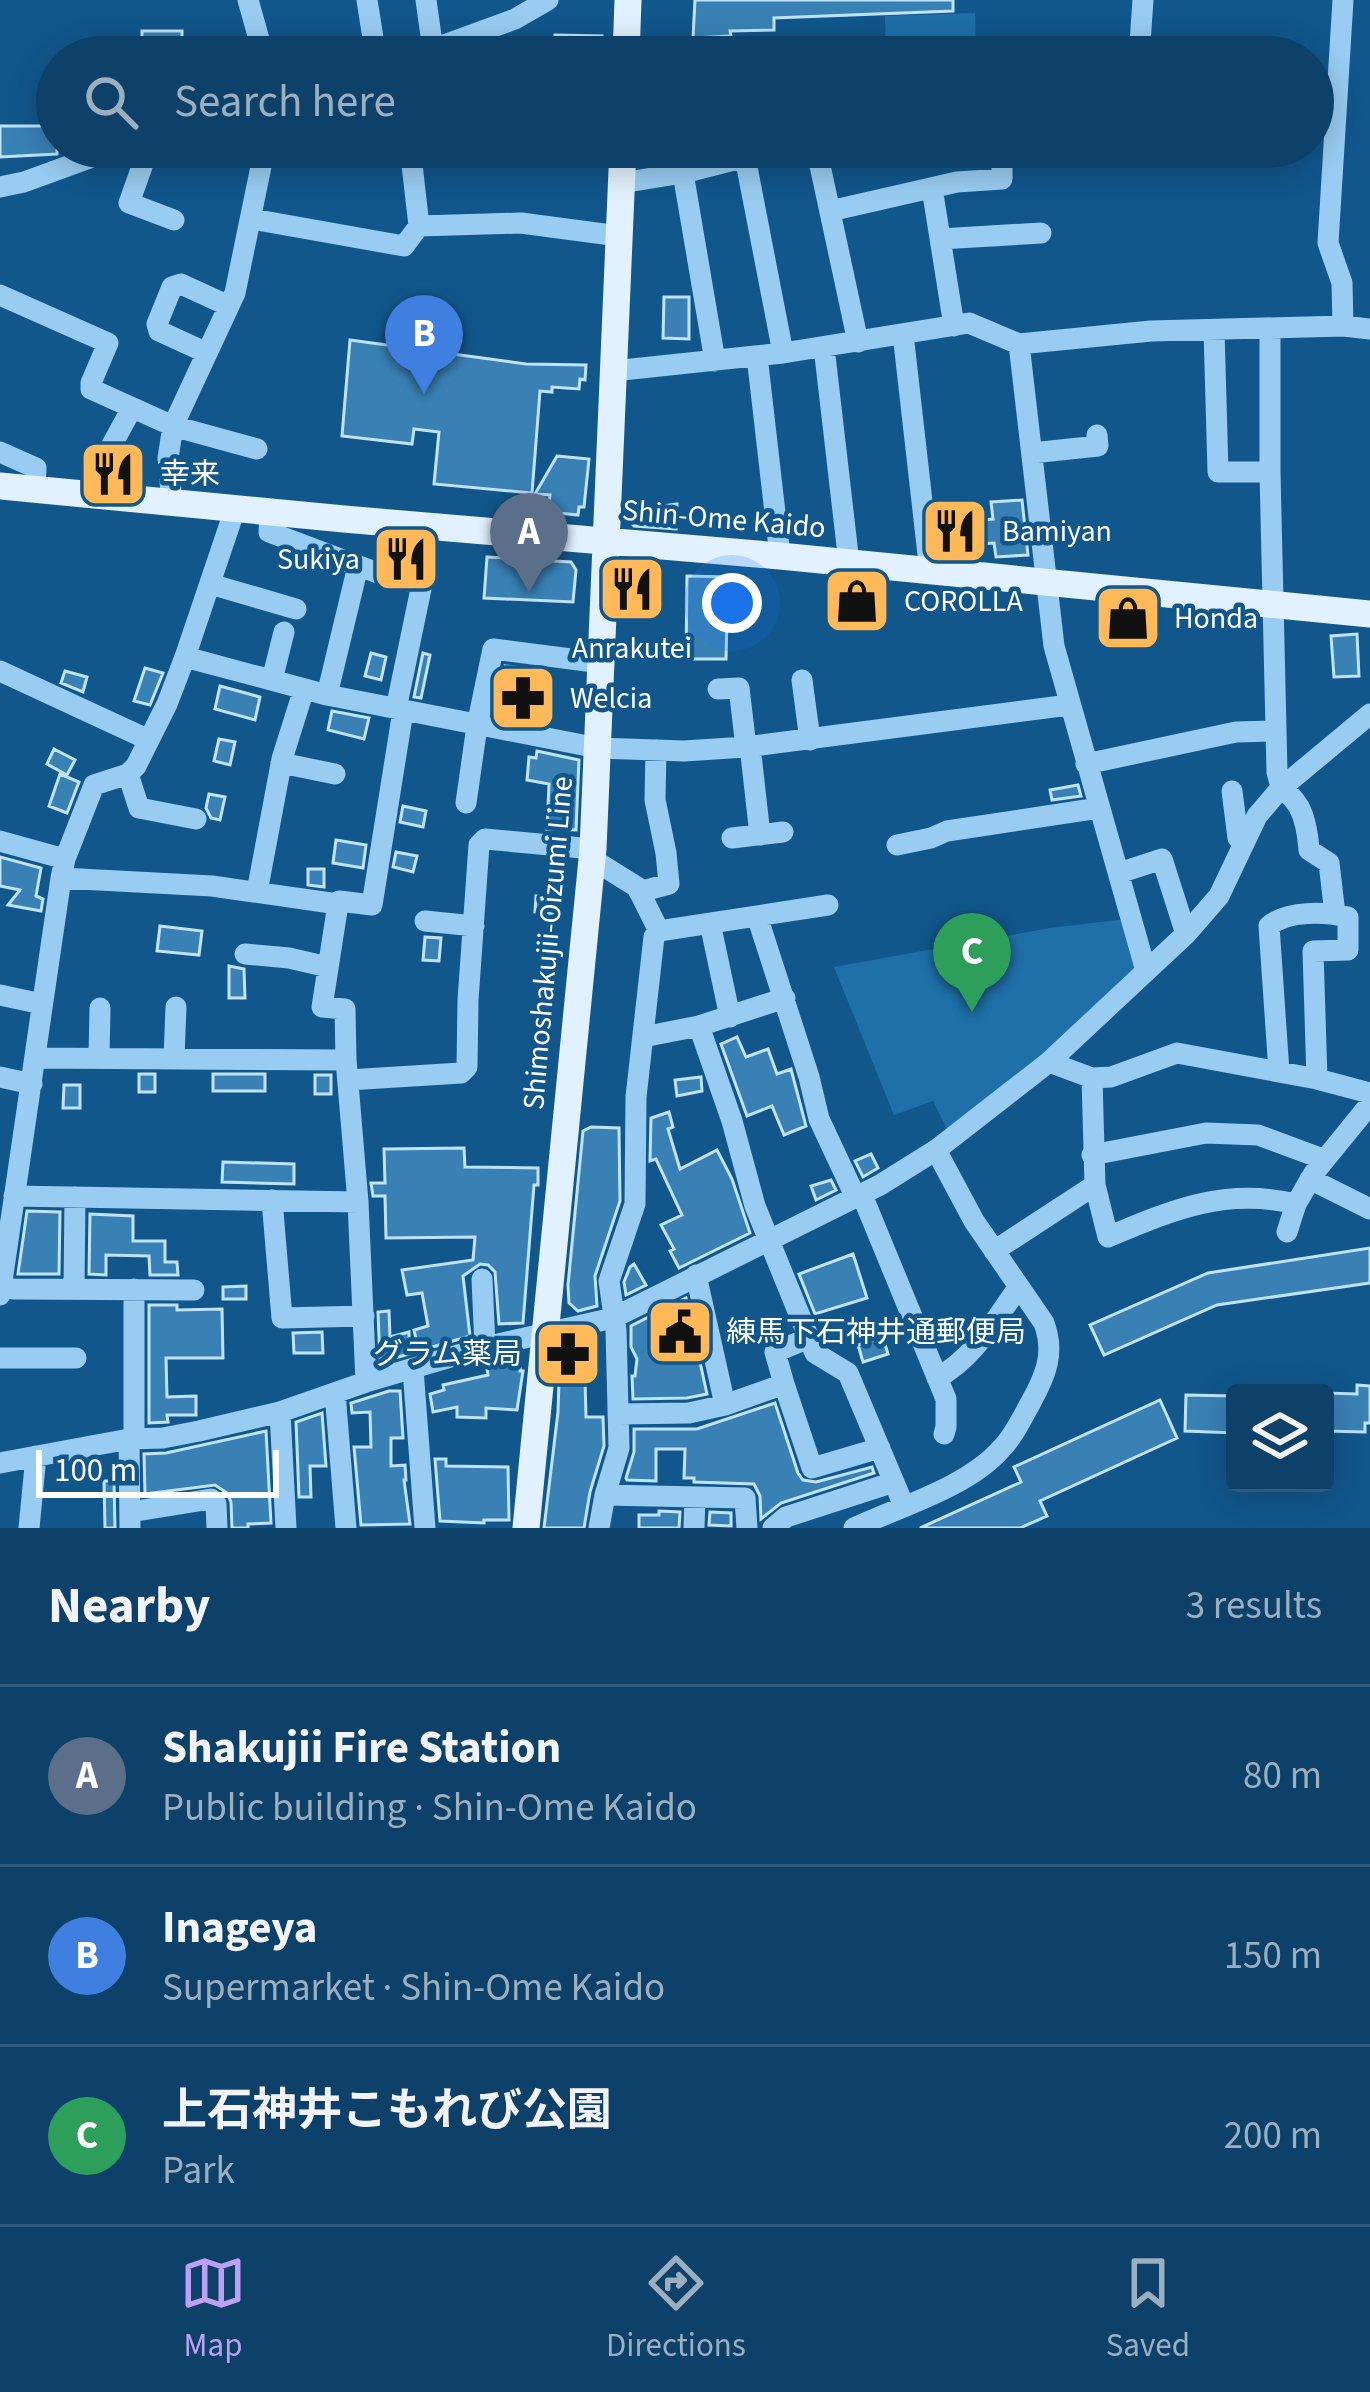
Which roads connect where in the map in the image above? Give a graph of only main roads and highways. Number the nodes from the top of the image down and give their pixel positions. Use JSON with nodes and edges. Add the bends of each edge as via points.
{"nodes":[{"id":1,"x":628,"y":0,"type":"edge"},
{"id":2,"x":627,"y":36,"type":"edge"},
{"id":3,"x":621,"y":168,"type":"edge"},
{"id":4,"x":0,"y":486,"type":"edge"},
{"id":5,"x":608,"y":542,"type":"junction"},
{"id":6,"x":1370,"y":614,"type":"edge"},
{"id":7,"x":526,"y":1528,"type":"edge"}],
"edges":[{"from":1,"to":2,"type":"main road"},
{"from":3,"to":5,"type":"main road","name":"Shimoshakujii-Oizumi Line"},
{"from":4,"to":5,"type":"main road","name":"Shin-Ome Kaido"},
{"from":5,"to":6,"type":"main road","name":"Shin-Ome Kaido"},
{"from":5,"to":7,"type":"main road","name":"Shimoshakujii-Oizumi Line","via":[[593,854]]}]}
